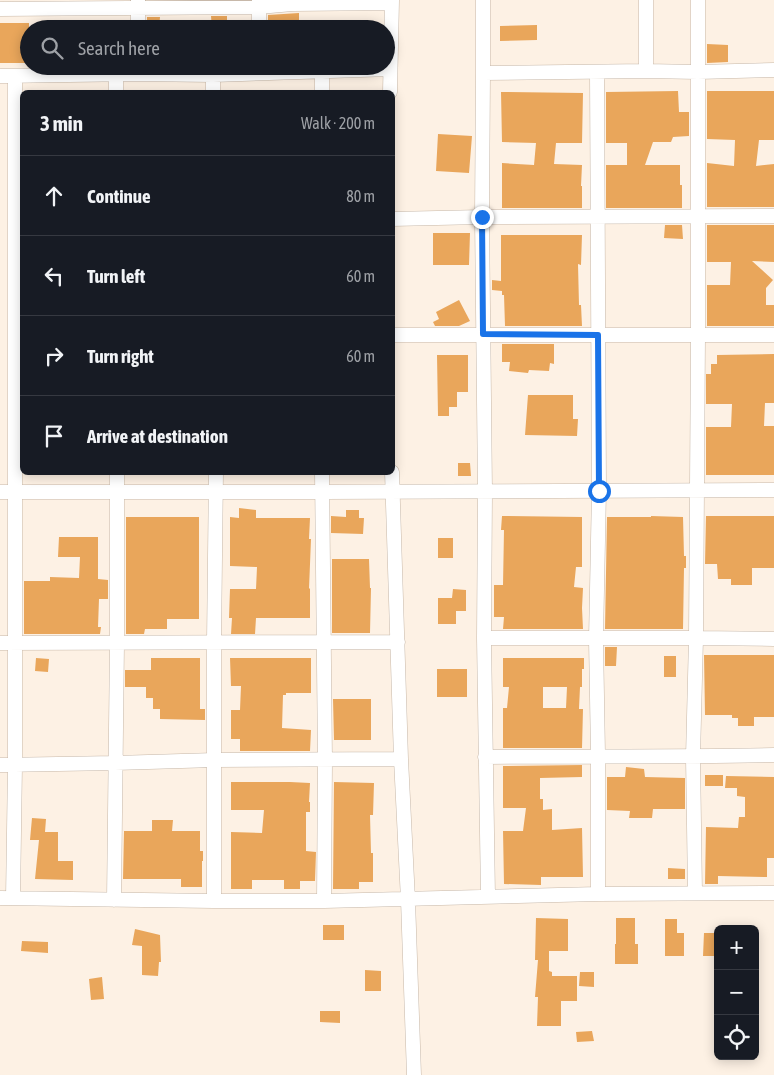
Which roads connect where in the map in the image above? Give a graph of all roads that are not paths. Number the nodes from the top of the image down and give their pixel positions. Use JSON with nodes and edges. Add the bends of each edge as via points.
{"nodes":[{"id":1,"x":483,"y":0,"type":"edge"},
{"id":2,"x":646,"y":0,"type":"edge"},
{"id":3,"x":698,"y":0,"type":"edge"},
{"id":4,"x":392,"y":2,"type":"edge"},
{"id":5,"x":259,"y":3,"type":"edge"},
{"id":6,"x":138,"y":4,"type":"edge"},
{"id":7,"x":0,"y":9,"type":"edge"},
{"id":8,"x":138,"y":20,"type":"edge"},
{"id":9,"x":258,"y":20,"type":"edge"},
{"id":10,"x":391,"y":20,"type":"edge"},
{"id":11,"x":646,"y":70,"type":"junction"},
{"id":12,"x":774,"y":70,"type":"edge"},
{"id":13,"x":597,"y":72,"type":"junction"},
{"id":14,"x":698,"y":72,"type":"junction"},
{"id":15,"x":483,"y":73,"type":"junction"},
{"id":16,"x":66,"y":75,"type":"edge"},
{"id":17,"x":116,"y":75,"type":"edge"},
{"id":18,"x":213,"y":75,"type":"edge"},
{"id":19,"x":322,"y":75,"type":"edge"},
{"id":20,"x":390,"y":75,"type":"edge"},
{"id":21,"x":0,"y":76,"type":"edge"},
{"id":22,"x":15,"y":76,"type":"junction"},
{"id":23,"x":116,"y":90,"type":"edge"},
{"id":24,"x":213,"y":90,"type":"edge"},
{"id":25,"x":322,"y":90,"type":"edge"},
{"id":26,"x":390,"y":90,"type":"edge"},
{"id":27,"x":698,"y":216,"type":"junction"},
{"id":28,"x":774,"y":216,"type":"edge"},
{"id":29,"x":482,"y":217,"type":"junction"},
{"id":30,"x":597,"y":217,"type":"junction"},
{"id":31,"x":395,"y":219,"type":"edge"},
{"id":32,"x":12,"y":220,"type":"edge"},
{"id":33,"x":483,"y":334,"type":"junction"},
{"id":34,"x":774,"y":334,"type":"edge"},
{"id":35,"x":395,"y":335,"type":"edge"},
{"id":36,"x":598,"y":335,"type":"junction"},
{"id":37,"x":698,"y":335,"type":"junction"},
{"id":38,"x":0,"y":339,"type":"edge"},
{"id":39,"x":18,"y":339,"type":"edge"},
{"id":40,"x":117,"y":475,"type":"edge"},
{"id":41,"x":216,"y":475,"type":"edge"},
{"id":42,"x":322,"y":475,"type":"edge"},
{"id":43,"x":392,"y":475,"type":"edge"},
{"id":44,"x":697,"y":490,"type":"junction"},
{"id":45,"x":774,"y":490,"type":"edge"},
{"id":46,"x":393,"y":491,"type":"junction"},
{"id":47,"x":599,"y":491,"type":"junction"},
{"id":48,"x":0,"y":492,"type":"edge"},
{"id":49,"x":14,"y":492,"type":"junction"},
{"id":50,"x":117,"y":492,"type":"junction"},
{"id":51,"x":217,"y":492,"type":"junction"},
{"id":52,"x":323,"y":492,"type":"junction"},
{"id":53,"x":486,"y":492,"type":"junction"},
{"id":54,"x":484,"y":638,"type":"junction"},
{"id":55,"x":696,"y":638,"type":"junction"},
{"id":56,"x":596,"y":639,"type":"junction"},
{"id":57,"x":774,"y":639,"type":"edge"},
{"id":58,"x":214,"y":642,"type":"junction"},
{"id":59,"x":324,"y":642,"type":"junction"},
{"id":60,"x":398,"y":642,"type":"junction"},
{"id":61,"x":0,"y":643,"type":"edge"},
{"id":62,"x":15,"y":643,"type":"junction"},
{"id":63,"x":117,"y":643,"type":"junction"},
{"id":64,"x":774,"y":754,"type":"edge"},
{"id":65,"x":598,"y":756,"type":"junction"},
{"id":66,"x":485,"y":757,"type":"junction"},
{"id":67,"x":693,"y":757,"type":"junction"},
{"id":68,"x":401,"y":759,"type":"junction"},
{"id":69,"x":215,"y":760,"type":"junction"},
{"id":70,"x":325,"y":760,"type":"junction"},
{"id":71,"x":115,"y":763,"type":"junction"},
{"id":72,"x":0,"y":765,"type":"edge"},
{"id":73,"x":15,"y":765,"type":"junction"},
{"id":74,"x":695,"y":893,"type":"junction"},
{"id":75,"x":774,"y":893,"type":"edge"},
{"id":76,"x":598,"y":894,"type":"junction"},
{"id":77,"x":488,"y":896,"type":"junction"},
{"id":78,"x":7,"y":898,"type":"edge"},
{"id":79,"x":114,"y":900,"type":"junction"},
{"id":80,"x":408,"y":900,"type":"junction"},
{"id":81,"x":214,"y":901,"type":"junction"},
{"id":82,"x":324,"y":901,"type":"junction"},
{"id":83,"x":414,"y":1075,"type":"edge"}],
"edges":[{"from":1,"to":15,"type":"street"},
{"from":2,"to":11,"type":"street"},
{"from":3,"to":14,"type":"street"},
{"from":4,"to":5,"type":"street"},
{"from":4,"to":10,"type":"street"},
{"from":5,"to":6,"type":"street"},
{"from":5,"to":9,"type":"street"},
{"from":6,"to":7,"type":"street"},
{"from":6,"to":8,"type":"street"},
{"from":11,"to":13,"type":"street"},
{"from":11,"to":14,"type":"street"},
{"from":12,"to":14,"type":"street"},
{"from":13,"to":15,"type":"street"},
{"from":13,"to":30,"type":"street"},
{"from":14,"to":27,"type":"street"},
{"from":15,"to":29,"type":"street"},
{"from":16,"to":22,"type":"street"},
{"from":17,"to":23,"type":"street"},
{"from":18,"to":24,"type":"street"},
{"from":19,"to":25,"type":"street"},
{"from":20,"to":26,"type":"street"},
{"from":21,"to":22,"type":"street"},
{"from":22,"to":32,"type":"street"},
{"from":27,"to":28,"type":"street"},
{"from":27,"to":30,"type":"street"},
{"from":27,"to":37,"type":"street"},
{"from":29,"to":30,"type":"street"},
{"from":29,"to":31,"type":"street"},
{"from":29,"to":33,"type":"street"},
{"from":30,"to":36,"type":"street"},
{"from":32,"to":39,"type":"street"},
{"from":33,"to":35,"type":"street"},
{"from":33,"to":36,"type":"street"},
{"from":33,"to":53,"type":"street"},
{"from":34,"to":37,"type":"street"},
{"from":36,"to":37,"type":"street"},
{"from":36,"to":47,"type":"street"},
{"from":37,"to":44,"type":"street"},
{"from":38,"to":39,"type":"street"},
{"from":39,"to":49,"type":"street"},
{"from":40,"to":50,"type":"street"},
{"from":41,"to":51,"type":"street"},
{"from":42,"to":52,"type":"street"},
{"from":43,"to":46,"type":"street"},
{"from":44,"to":45,"type":"street"},
{"from":44,"to":47,"type":"street"},
{"from":44,"to":55,"type":"street"},
{"from":46,"to":52,"type":"street"},
{"from":46,"to":53,"type":"street"},
{"from":46,"to":60,"type":"street"},
{"from":47,"to":53,"type":"street"},
{"from":47,"to":56,"type":"street"},
{"from":48,"to":49,"type":"street"},
{"from":49,"to":50,"type":"street"},
{"from":49,"to":62,"type":"street"},
{"from":50,"to":51,"type":"street"},
{"from":50,"to":63,"type":"street"},
{"from":51,"to":52,"type":"street"},
{"from":51,"to":58,"type":"street"},
{"from":52,"to":59,"type":"street"},
{"from":53,"to":54,"type":"street"},
{"from":54,"to":56,"type":"street"},
{"from":54,"to":66,"type":"street"},
{"from":55,"to":56,"type":"street"},
{"from":55,"to":57,"type":"street"},
{"from":55,"to":67,"type":"street"},
{"from":56,"to":65,"type":"street"},
{"from":58,"to":59,"type":"street"},
{"from":58,"to":63,"type":"street"},
{"from":58,"to":69,"type":"street"},
{"from":59,"to":60,"type":"street"},
{"from":59,"to":70,"type":"street"},
{"from":60,"to":68,"type":"street"},
{"from":61,"to":62,"type":"street"},
{"from":62,"to":63,"type":"street"},
{"from":62,"to":73,"type":"street"},
{"from":63,"to":71,"type":"street"},
{"from":64,"to":67,"type":"street"},
{"from":65,"to":66,"type":"street"},
{"from":65,"to":67,"type":"street"},
{"from":65,"to":76,"type":"street"},
{"from":66,"to":77,"type":"street"},
{"from":67,"to":74,"type":"street"},
{"from":68,"to":70,"type":"street"},
{"from":68,"to":80,"type":"street"},
{"from":69,"to":70,"type":"street"},
{"from":69,"to":71,"type":"street"},
{"from":69,"to":81,"type":"street"},
{"from":70,"to":82,"type":"street"},
{"from":71,"to":73,"type":"street"},
{"from":71,"to":79,"type":"street"},
{"from":72,"to":73,"type":"street"},
{"from":73,"to":78,"type":"street"},
{"from":74,"to":75,"type":"street"},
{"from":74,"to":76,"type":"street"},
{"from":76,"to":77,"type":"street"},
{"from":77,"to":80,"type":"street"},
{"from":78,"to":79,"type":"street"},
{"from":79,"to":81,"type":"street"},
{"from":80,"to":82,"type":"street"},
{"from":80,"to":83,"type":"street"},
{"from":81,"to":82,"type":"street"}]}
